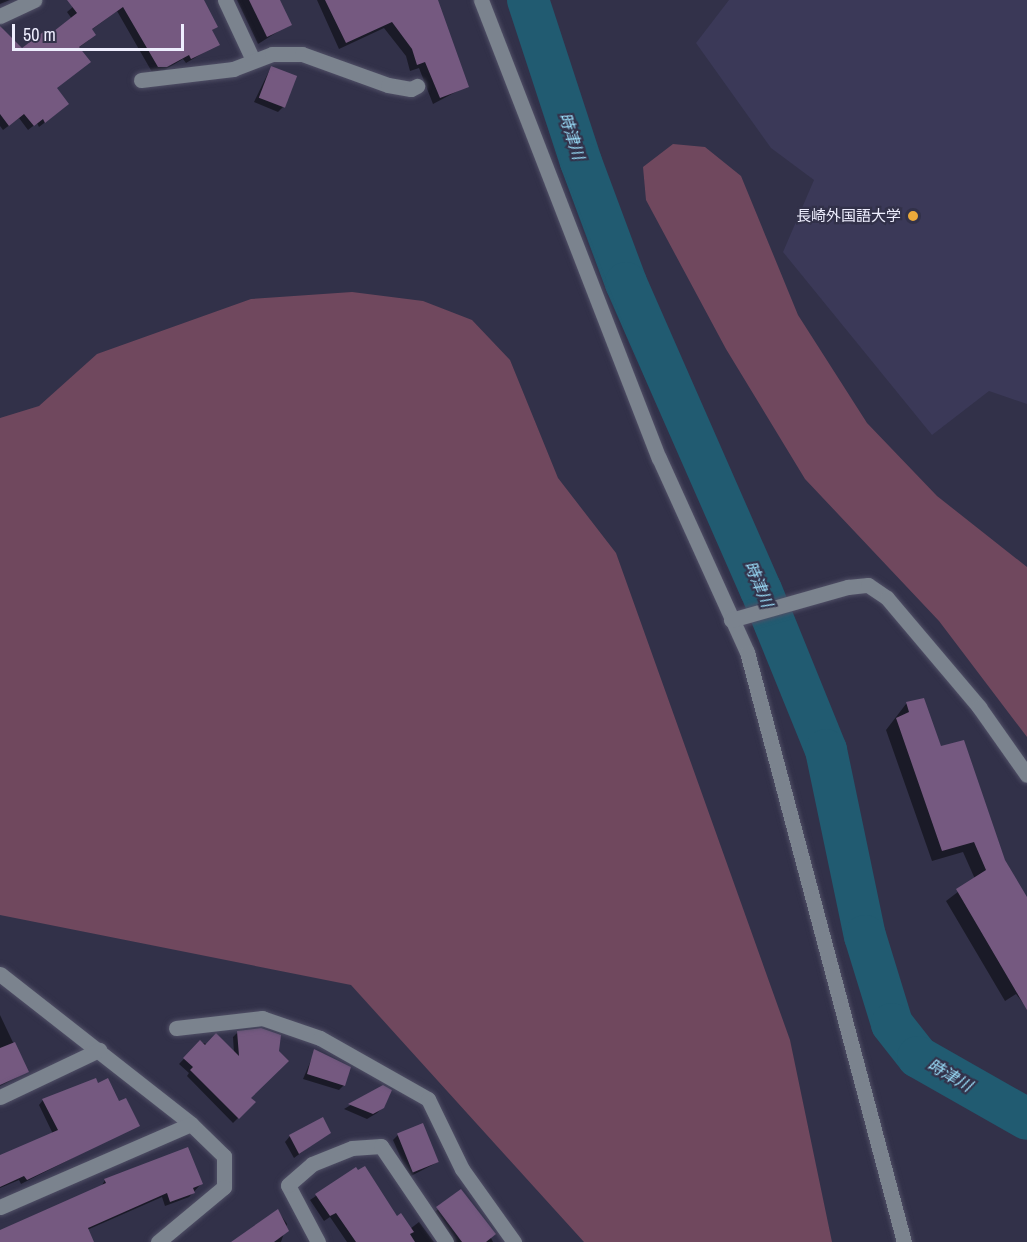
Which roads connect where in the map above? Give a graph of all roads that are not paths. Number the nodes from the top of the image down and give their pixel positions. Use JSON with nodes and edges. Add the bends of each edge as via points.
{"nodes":[{"id":1,"x":34,"y":0,"type":"edge"},
{"id":2,"x":225,"y":0,"type":"edge"},
{"id":3,"x":481,"y":0,"type":"edge"},
{"id":4,"x":0,"y":16,"type":"edge"},
{"id":5,"x":254,"y":60,"type":"junction"},
{"id":6,"x":141,"y":80,"type":"dead end"},
{"id":7,"x":417,"y":86,"type":"dead end"},
{"id":8,"x":731,"y":620,"type":"junction"},
{"id":9,"x":1027,"y":775,"type":"edge"},
{"id":10,"x":0,"y":975,"type":"edge"},
{"id":11,"x":176,"y":1028,"type":"dead end"},
{"id":12,"x":99,"y":1050,"type":"junction"},
{"id":13,"x":0,"y":1096,"type":"edge"},
{"id":14,"x":191,"y":1124,"type":"junction"},
{"id":15,"x":0,"y":1207,"type":"edge"},
{"id":16,"x":158,"y":1242,"type":"edge"},
{"id":17,"x":318,"y":1242,"type":"edge"},
{"id":18,"x":446,"y":1242,"type":"edge"},
{"id":19,"x":514,"y":1242,"type":"edge"},
{"id":20,"x":904,"y":1242,"type":"edge"}],
"edges":[{"from":1,"to":4,"type":"street"},
{"from":2,"to":5,"type":"street"},
{"from":3,"to":8,"type":"street","via":[[655,448]]},
{"from":5,"to":6,"type":"street","via":[[233,69]]},
{"from":5,"to":7,"type":"street","via":[[272,54],[302,54],[388,86]]},
{"from":8,"to":9,"type":"street","via":[[868,585],[887,598],[979,706]]},
{"from":8,"to":20,"type":"street","via":[[751,663]]},
{"from":10,"to":12,"type":"street"},
{"from":11,"to":19,"type":"street","via":[[262,1018],[320,1038],[428,1099],[462,1169]]},
{"from":12,"to":13,"type":"street"},
{"from":12,"to":14,"type":"street"},
{"from":14,"to":15,"type":"street"},
{"from":14,"to":16,"type":"street","via":[[224,1156],[224,1187]]},
{"from":17,"to":18,"type":"street","via":[[288,1185],[312,1164],[352,1148],[381,1146]]}]}
